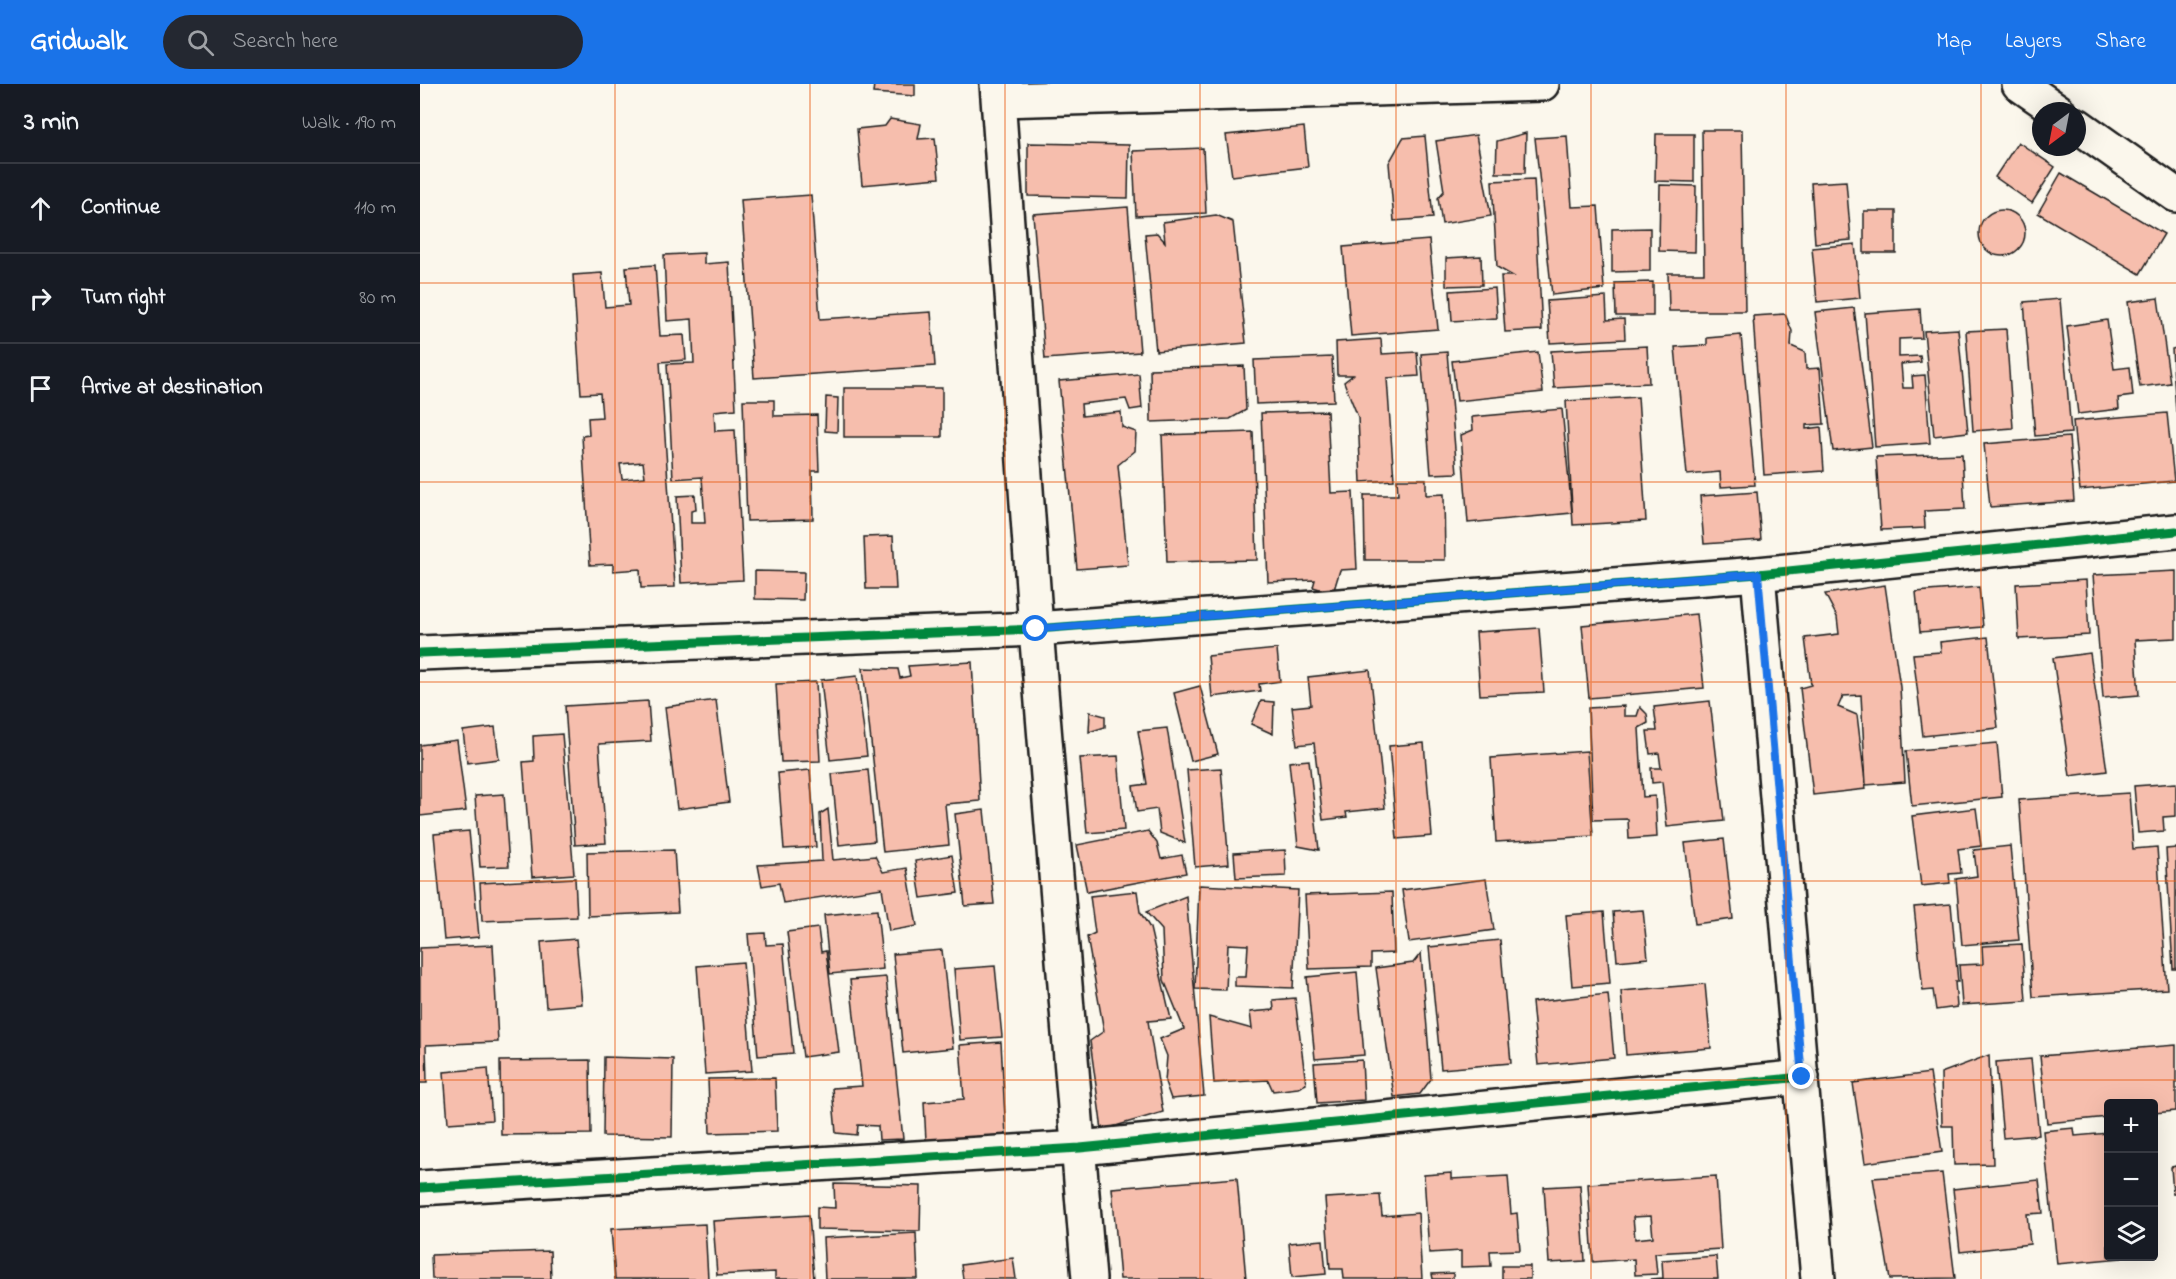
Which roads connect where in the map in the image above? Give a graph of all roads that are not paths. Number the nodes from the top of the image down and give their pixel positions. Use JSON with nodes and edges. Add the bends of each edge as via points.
{"nodes":[{"id":1,"x":1542,"y":84,"type":"edge"},
{"id":2,"x":2019,"y":84,"type":"edge"},
{"id":3,"x":998,"y":92,"type":"edge"},
{"id":4,"x":2045,"y":102,"type":"edge"},
{"id":5,"x":2086,"y":131,"type":"edge"},
{"id":6,"x":2176,"y":195,"type":"edge"},
{"id":7,"x":2176,"y":531,"type":"edge"},
{"id":8,"x":1758,"y":574,"type":"junction"},
{"id":9,"x":1036,"y":629,"type":"junction"},
{"id":10,"x":420,"y":653,"type":"edge"},
{"id":11,"x":1802,"y":1077,"type":"junction"},
{"id":12,"x":1080,"y":1148,"type":"junction"},
{"id":13,"x":420,"y":1188,"type":"edge"},
{"id":14,"x":1089,"y":1279,"type":"edge"},
{"id":15,"x":1818,"y":1279,"type":"edge"}],
"edges":[{"from":1,"to":3,"type":"street"},
{"from":2,"to":4,"type":"street"},
{"from":3,"to":9,"type":"street"},
{"from":5,"to":6,"type":"street"},
{"from":7,"to":8,"type":"street"},
{"from":8,"to":9,"type":"street"},
{"from":8,"to":11,"type":"street"},
{"from":9,"to":10,"type":"street"},
{"from":9,"to":12,"type":"street"},
{"from":11,"to":12,"type":"street"},
{"from":11,"to":15,"type":"street"},
{"from":12,"to":13,"type":"street"},
{"from":12,"to":14,"type":"street"}]}
